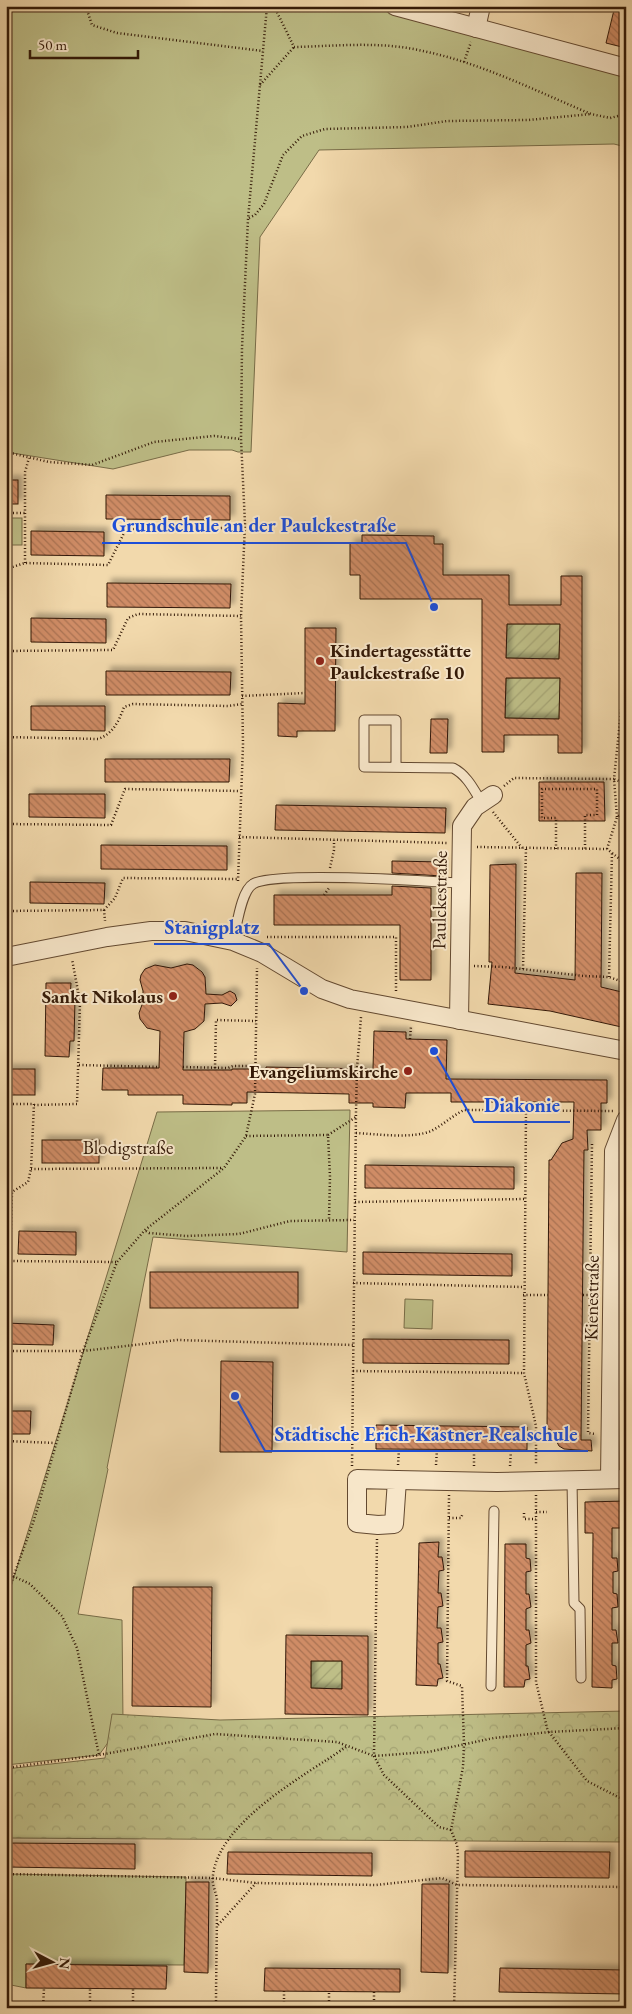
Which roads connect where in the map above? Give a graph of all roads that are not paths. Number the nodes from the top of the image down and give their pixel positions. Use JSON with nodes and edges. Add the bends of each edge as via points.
{"nodes":[{"id":1,"x":395,"y":6,"type":"edge"},
{"id":2,"x":481,"y":6,"type":"edge"},
{"id":3,"x":476,"y":28,"type":"junction"},
{"id":4,"x":626,"y":68,"type":"edge"},
{"id":5,"x":396,"y":768,"type":"junction"},
{"id":6,"x":487,"y":799,"type":"joint"},
{"id":7,"x":460,"y":883,"type":"junction"},
{"id":8,"x":233,"y":941,"type":"junction"},
{"id":9,"x":8,"y":952,"type":"edge"},
{"id":10,"x":459,"y":1020,"type":"junction"},
{"id":11,"x":626,"y":1051,"type":"edge"},
{"id":12,"x":623,"y":1116,"type":"edge"},
{"id":13,"x":398,"y":1473,"type":"junction"},
{"id":14,"x":618,"y":1479,"type":"edge"},
{"id":15,"x":572,"y":1480,"type":"junction"},
{"id":16,"x":494,"y":1511,"type":"dead end"},
{"id":17,"x":581,"y":1678,"type":"dead end"},
{"id":18,"x":491,"y":1686,"type":"dead end"}],
"edges":[{"from":1,"to":3,"type":"street"},
{"from":2,"to":3,"type":"street"},
{"from":3,"to":4,"type":"street"},
{"from":5,"to":5,"type":"lane","via":[[364,767],[364,720],[396,720]]},
{"from":5,"to":6,"type":"lane","via":[[453,768]]},
{"from":6,"to":7,"type":"street","name":"Paulckestraße","via":[[475,807],[462,826]]},
{"from":7,"to":8,"type":"lane","via":[[287,878],[254,883],[246,890]]},
{"from":7,"to":10,"type":"street","name":"Paulckestraße"},
{"from":8,"to":9,"type":"street","via":[[206,934],[151,931]]},
{"from":8,"to":10,"type":"street","via":[[256,950],[337,995],[363,1003]]},
{"from":10,"to":11,"type":"street"},
{"from":12,"to":14,"type":"street","name":"Kienestraße","via":[[614,1151],[610,1435]]},
{"from":13,"to":13,"type":"street","via":[[394,1524],[357,1523],[357,1479]]},
{"from":13,"to":15,"type":"street","via":[[449,1481]]},
{"from":14,"to":15,"type":"street"},
{"from":15,"to":17,"type":"lane","via":[[574,1603],[580,1609]]},
{"from":16,"to":18,"type":"lane"}]}
